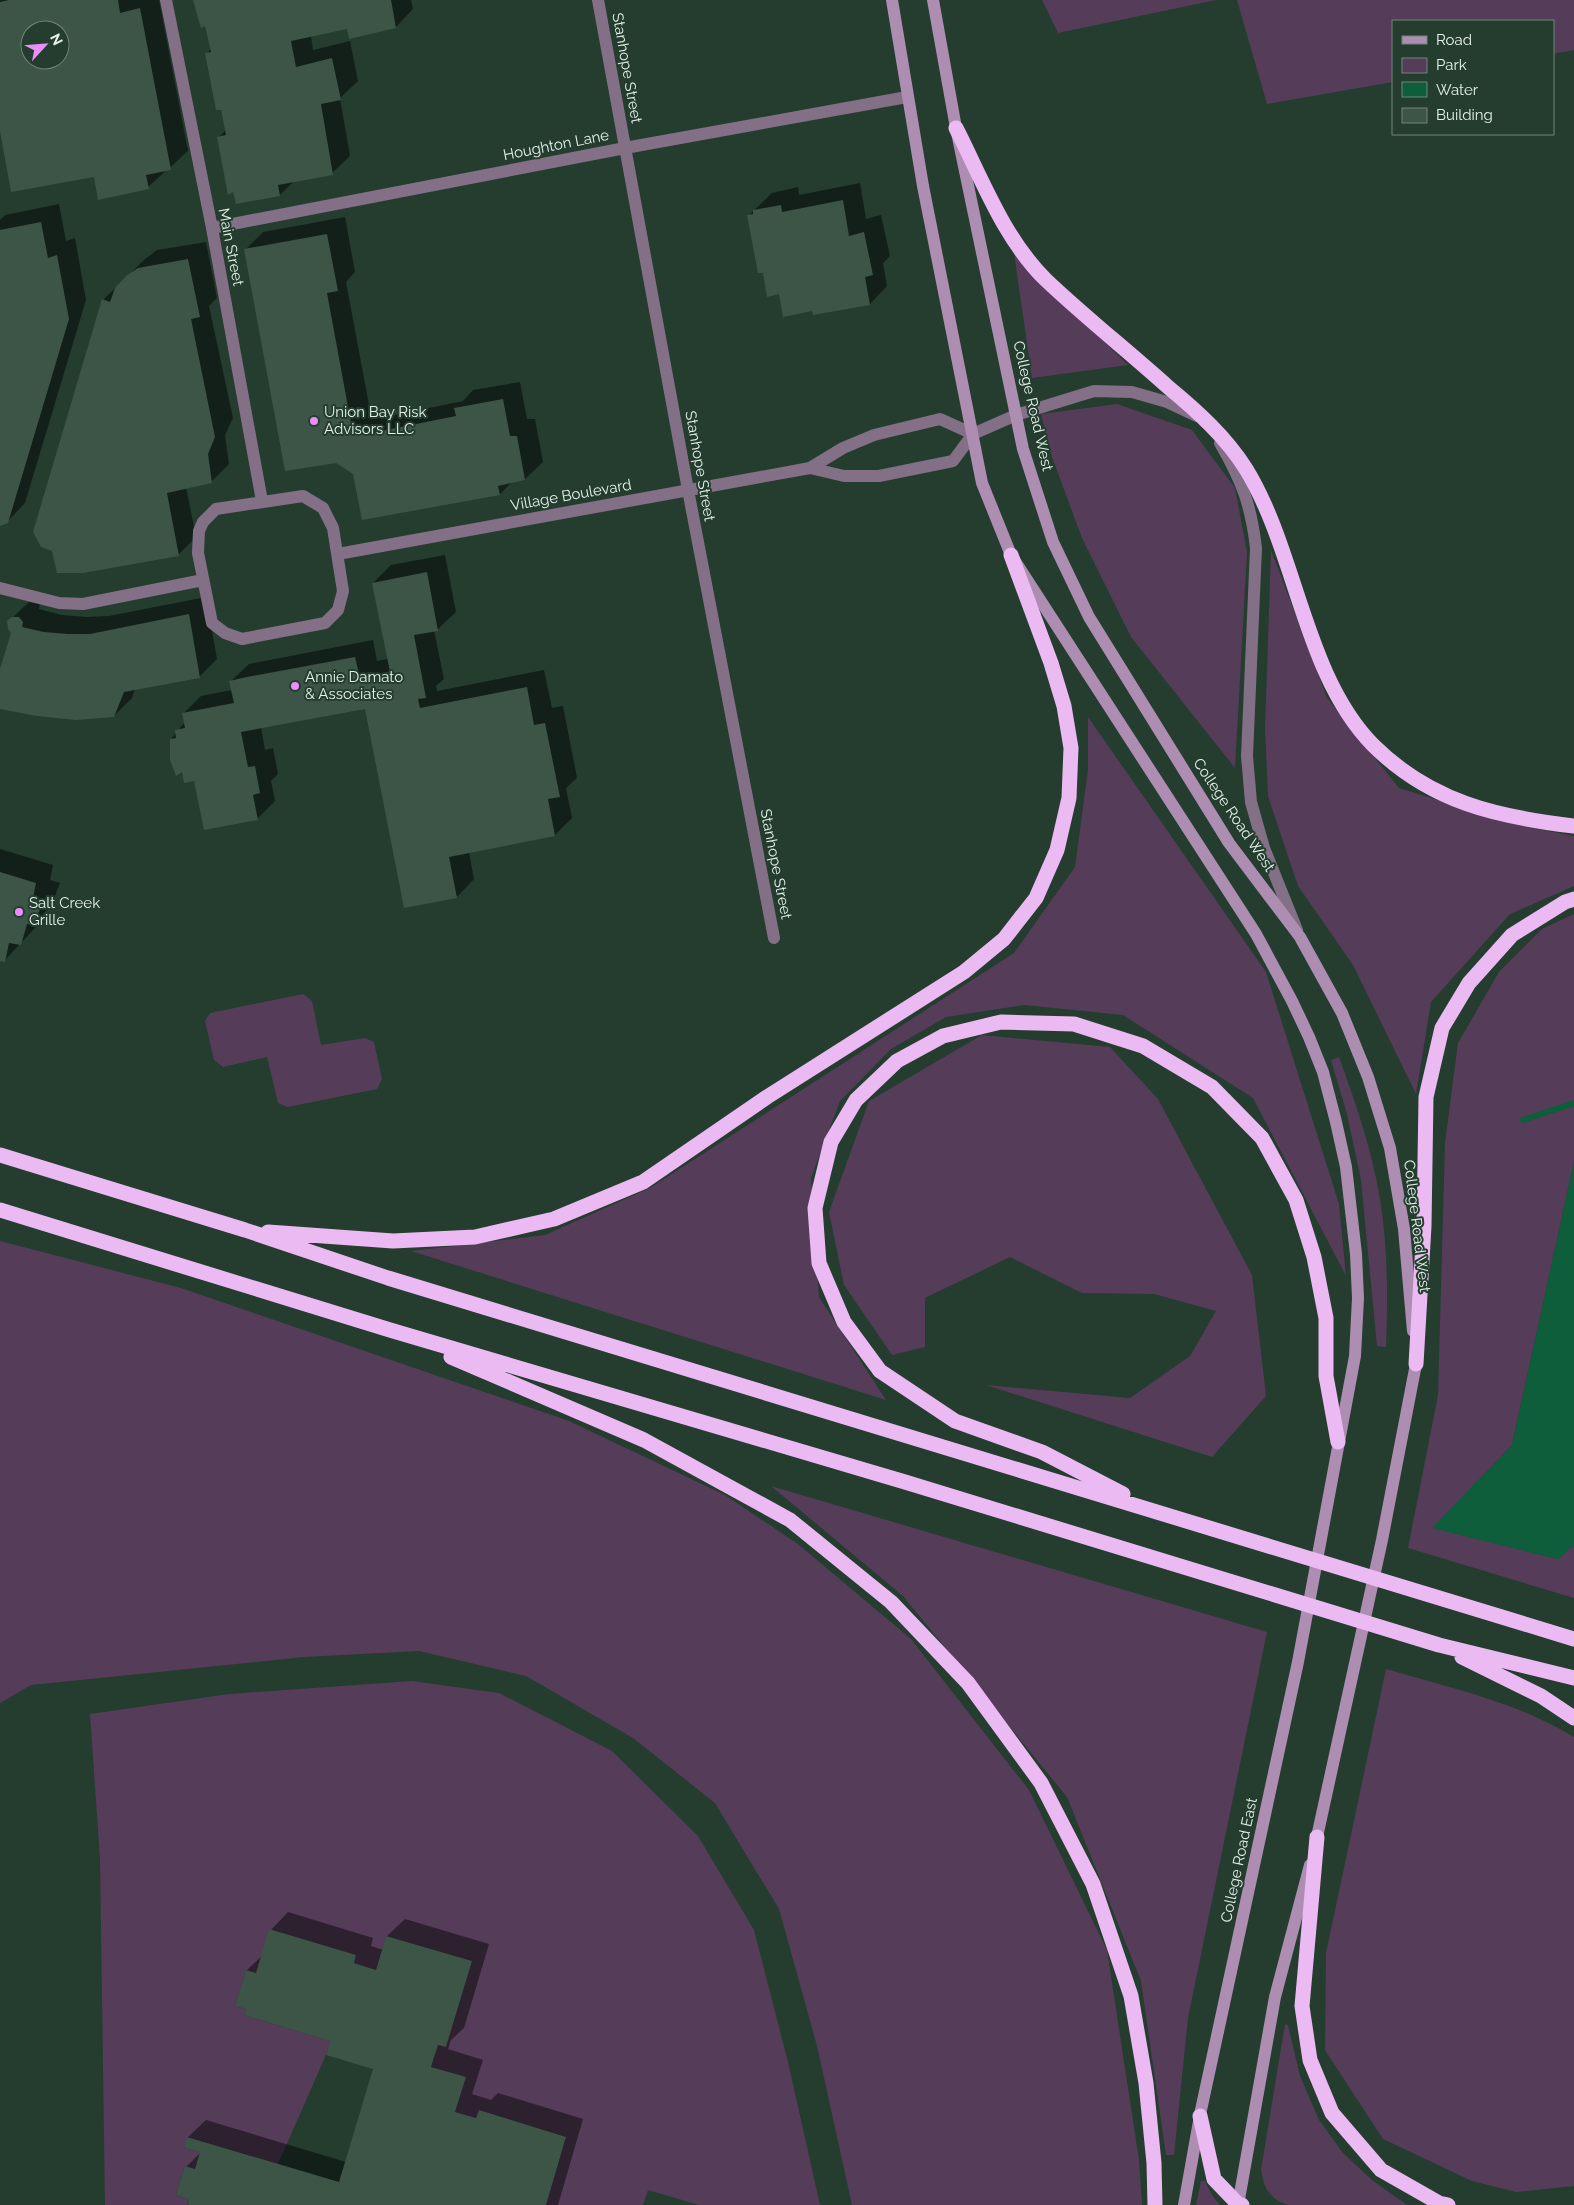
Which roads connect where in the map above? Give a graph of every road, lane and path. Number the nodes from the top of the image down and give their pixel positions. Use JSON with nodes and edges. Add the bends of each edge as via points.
{"nodes":[{"id":1,"x":166,"y":0,"type":"edge"},
{"id":2,"x":598,"y":0,"type":"edge"},
{"id":3,"x":892,"y":0,"type":"edge"},
{"id":4,"x":933,"y":0,"type":"edge"},
{"id":5,"x":907,"y":97,"type":"junction"},
{"id":6,"x":956,"y":128,"type":"junction"},
{"id":7,"x":625,"y":148,"type":"junction"},
{"id":8,"x":212,"y":228,"type":"junction"},
{"id":9,"x":1016,"y":415,"type":"junction"},
{"id":10,"x":1209,"y":422,"type":"junction"},
{"id":11,"x":973,"y":434,"type":"junction"},
{"id":12,"x":810,"y":468,"type":"junction"},
{"id":13,"x":688,"y":490,"type":"junction"},
{"id":14,"x":262,"y":501,"type":"junction"},
{"id":15,"x":338,"y":554,"type":"junction"},
{"id":16,"x":1011,"y":555,"type":"junction"},
{"id":17,"x":203,"y":580,"type":"junction"},
{"id":18,"x":0,"y":588,"type":"edge"},
{"id":19,"x":1574,"y":826,"type":"edge"},
{"id":20,"x":1574,"y":899,"type":"edge"},
{"id":21,"x":1300,"y":937,"type":"junction"},
{"id":22,"x":774,"y":938,"type":"dead end"},
{"id":23,"x":0,"y":1155,"type":"edge"},
{"id":24,"x":0,"y":1210,"type":"edge"},
{"id":25,"x":245,"y":1230,"type":"junction"},
{"id":26,"x":390,"y":1330,"type":"junction"},
{"id":27,"x":1416,"y":1364,"type":"junction"},
{"id":28,"x":1338,"y":1442,"type":"junction"},
{"id":29,"x":1157,"y":1512,"type":"junction"},
{"id":30,"x":1574,"y":1639,"type":"edge"},
{"id":31,"x":1439,"y":1645,"type":"junction"},
{"id":32,"x":1574,"y":1678,"type":"edge"},
{"id":33,"x":1574,"y":1718,"type":"edge"},
{"id":34,"x":1317,"y":1836,"type":"junction"},
{"id":35,"x":1200,"y":2116,"type":"junction"},
{"id":36,"x":1155,"y":2205,"type":"edge"},
{"id":37,"x":1184,"y":2205,"type":"edge"},
{"id":38,"x":1240,"y":2205,"type":"edge"},
{"id":39,"x":1448,"y":2205,"type":"edge"}],
"edges":[{"from":1,"to":8,"type":"street","name":"Main Street"},
{"from":2,"to":7,"type":"street","name":"Stanhope Street"},
{"from":3,"to":5,"type":"street"},
{"from":4,"to":6,"type":"street","name":"College Road West"},
{"from":5,"to":7,"type":"street","name":"Houghton Lane"},
{"from":5,"to":11,"type":"street"},
{"from":6,"to":9,"type":"street","name":"College Road West"},
{"from":6,"to":10,"type":"highway","via":[[1018,248],[1044,278]]},
{"from":7,"to":8,"type":"street","name":"Houghton Lane"},
{"from":7,"to":13,"type":"street","name":"Stanhope Street"},
{"from":8,"to":14,"type":"street","name":"Main Street"},
{"from":9,"to":10,"type":"street","name":"Village Boulevard","via":[[1094,391],[1132,392],[1167,402]]},
{"from":9,"to":11,"type":"street","name":"Village Boulevard"},
{"from":9,"to":21,"type":"street","name":"College Road West","via":[[1023,449],[1053,542],[1089,617],[1229,843]]},
{"from":10,"to":19,"type":"highway","via":[[1246,468],[1272,522],[1325,671],[1345,710],[1372,744],[1406,774],[1446,797],[1486,811]]},
{"from":10,"to":21,"type":"street","via":[[1236,470],[1253,520],[1256,548],[1247,756],[1251,802],[1264,848]]},
{"from":11,"to":12,"type":"street","name":"Village Boulevard","via":[[940,419],[874,435],[843,448]]},
{"from":11,"to":12,"type":"street","name":"Village Boulevard","via":[[952,461],[927,467],[879,476],[844,476]]},
{"from":11,"to":16,"type":"street","via":[[982,482]]},
{"from":12,"to":13,"type":"street","name":"Village Boulevard"},
{"from":13,"to":15,"type":"street","name":"Village Boulevard"},
{"from":13,"to":22,"type":"street","name":"Stanhope Street"},
{"from":14,"to":15,"type":"street","via":[[303,496],[323,508],[333,528]]},
{"from":14,"to":17,"type":"street","via":[[216,509],[203,522],[199,531],[198,553]]},
{"from":15,"to":17,"type":"street","via":[[343,591],[338,610],[325,623],[242,639],[225,633],[212,623]]},
{"from":16,"to":25,"type":"highway","via":[[1051,663],[1064,706],[1071,748],[1069,798],[1057,850],[1036,898],[1004,939],[964,972],[766,1098],[643,1182],[554,1219],[475,1237],[393,1241]]},
{"from":16,"to":28,"type":"street","via":[[1256,934],[1292,1001],[1323,1072],[1346,1167],[1356,1272],[1355,1356]]},
{"from":17,"to":18,"type":"street","via":[[83,604],[59,603]]},
{"from":20,"to":27,"type":"highway","via":[[1512,935],[1469,983],[1442,1028],[1426,1097],[1424,1226]]},
{"from":21,"to":27,"type":"street","name":"College Road West","via":[[1342,1013],[1368,1078],[1390,1148],[1404,1229]]},
{"from":23,"to":25,"type":"highway"},
{"from":24,"to":26,"type":"highway"},
{"from":25,"to":29,"type":"highway","via":[[388,1278]]},
{"from":26,"to":31,"type":"highway"},
{"from":26,"to":36,"type":"highway","via":[[644,1440],[790,1520],[891,1602],[968,1683],[1041,1783],[1093,1884],[1131,1996],[1146,2083]]},
{"from":27,"to":34,"type":"street","name":"College Road West","via":[[1382,1540]]},
{"from":28,"to":29,"type":"highway","via":[[1326,1376],[1326,1318],[1314,1257],[1296,1200],[1262,1138],[1212,1087],[1134,1043],[1074,1024],[1000,1022],[943,1036],[897,1061],[856,1100],[831,1142],[815,1208],[819,1263],[844,1322],[880,1371],[955,1421],[1042,1452]]},
{"from":28,"to":35,"type":"street","name":"College Road East","via":[[1298,1662]]},
{"from":29,"to":30,"type":"highway"},
{"from":31,"to":32,"type":"highway"},
{"from":31,"to":33,"type":"highway","via":[[1541,1696]]},
{"from":34,"to":38,"type":"street","via":[[1275,1996]]},
{"from":34,"to":39,"type":"highway","via":[[1302,2006],[1310,2060],[1332,2113],[1381,2170]]},
{"from":35,"to":37,"type":"street","name":"College Road East"},
{"from":35,"to":38,"type":"highway","via":[[1214,2178]]}]}
